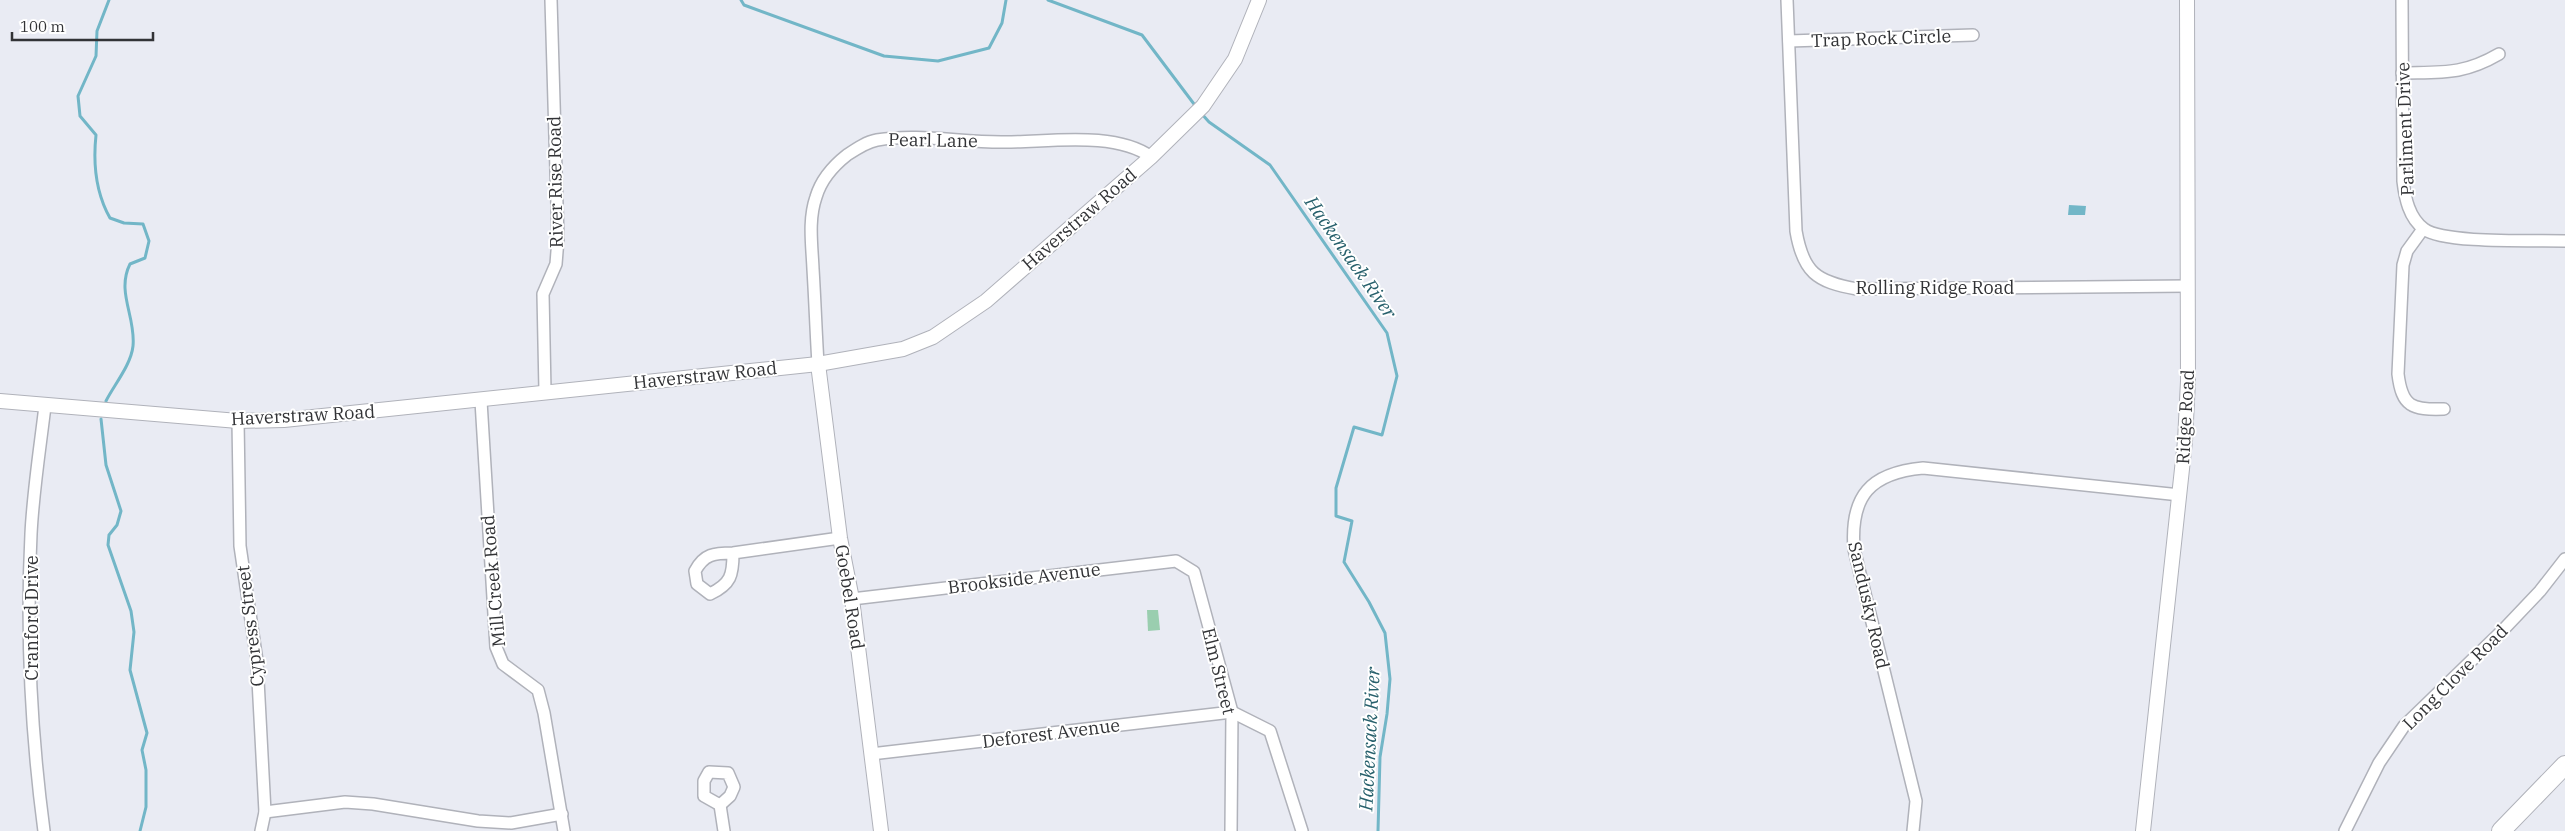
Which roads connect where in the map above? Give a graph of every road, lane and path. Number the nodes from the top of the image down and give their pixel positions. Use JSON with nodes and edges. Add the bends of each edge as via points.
{"nodes":[{"id":1,"x":551,"y":0,"type":"edge"},
{"id":2,"x":1259,"y":0,"type":"edge"},
{"id":3,"x":1787,"y":0,"type":"edge"},
{"id":4,"x":2186,"y":0,"type":"edge"},
{"id":5,"x":2402,"y":0,"type":"edge"},
{"id":6,"x":1973,"y":35,"type":"dead end"},
{"id":7,"x":1789,"y":42,"type":"junction"},
{"id":8,"x":2499,"y":54,"type":"dead end"},
{"id":9,"x":2402,"y":73,"type":"junction"},
{"id":10,"x":1151,"y":156,"type":"junction"},
{"id":11,"x":2423,"y":229,"type":"junction"},
{"id":12,"x":2565,"y":241,"type":"edge"},
{"id":13,"x":2188,"y":286,"type":"junction"},
{"id":14,"x":818,"y":364,"type":"junction"},
{"id":15,"x":545,"y":391,"type":"junction"},
{"id":16,"x":0,"y":401,"type":"edge"},
{"id":17,"x":481,"y":401,"type":"junction"},
{"id":18,"x":45,"y":406,"type":"junction"},
{"id":19,"x":2444,"y":409,"type":"dead end"},
{"id":20,"x":238,"y":421,"type":"junction"},
{"id":21,"x":2180,"y":495,"type":"junction"},
{"id":22,"x":840,"y":538,"type":"junction"},
{"id":23,"x":733,"y":553,"type":"dead end"},
{"id":24,"x":2565,"y":559,"type":"edge"},
{"id":25,"x":1194,"y":572,"type":"joint"},
{"id":26,"x":852,"y":599,"type":"junction"},
{"id":27,"x":1232,"y":712,"type":"junction"},
{"id":28,"x":871,"y":754,"type":"junction"},
{"id":29,"x":2565,"y":765,"type":"edge"},
{"id":30,"x":720,"y":805,"type":"dead end"},
{"id":31,"x":265,"y":812,"type":"junction"},
{"id":32,"x":562,"y":814,"type":"junction"},
{"id":33,"x":44,"y":831,"type":"edge"},
{"id":34,"x":261,"y":831,"type":"edge"},
{"id":35,"x":564,"y":831,"type":"edge"},
{"id":36,"x":724,"y":831,"type":"edge"},
{"id":37,"x":881,"y":831,"type":"edge"},
{"id":38,"x":1231,"y":831,"type":"edge"},
{"id":39,"x":1302,"y":831,"type":"edge"},
{"id":40,"x":1913,"y":831,"type":"edge"},
{"id":41,"x":2143,"y":831,"type":"edge"},
{"id":42,"x":2345,"y":831,"type":"edge"},
{"id":43,"x":2501,"y":831,"type":"edge"}],
"edges":[{"from":1,"to":15,"type":"street","name":"River Rise Road","via":[[558,239],[556,264],[543,294]]},
{"from":2,"to":10,"type":"street","name":"Haverstraw Road","via":[[1236,59],[1221,82],[1203,106]]},
{"from":3,"to":7,"type":"street","name":"Rolling Ridge Road"},
{"from":4,"to":13,"type":"street","name":"Ridge Road"},
{"from":5,"to":9,"type":"street","name":"Parliment Drive"},
{"from":6,"to":7,"type":"street","name":"Trap Rock Circle"},
{"from":7,"to":13,"type":"street","name":"Rolling Ridge Road","via":[[1796,231],[1800,253],[1812,273],[1833,284],[1857,289]]},
{"from":8,"to":9,"type":"street","via":[[2479,66],[2457,72]]},
{"from":9,"to":11,"type":"street","name":"Parliment Drive","via":[[2405,199]]},
{"from":10,"to":14,"type":"street","name":"Haverstraw Road","via":[[1006,285],[961,320],[933,337],[903,349]]},
{"from":10,"to":14,"type":"street","name":"Pearl Lane","via":[[1140,148],[1123,143],[1088,140],[1003,142],[898,137],[874,140],[858,147],[825,177],[816,197],[811,221]]},
{"from":11,"to":12,"type":"street","via":[[2444,237]]},
{"from":11,"to":19,"type":"street","via":[[2407,251],[2403,265],[2398,374],[2400,390],[2412,406],[2425,410]]},
{"from":13,"to":21,"type":"street","name":"Ridge Road","via":[[2187,390]]},
{"from":14,"to":15,"type":"street","name":"Haverstraw Road"},
{"from":14,"to":22,"type":"street","name":"Goebel Road"},
{"from":15,"to":17,"type":"street","name":"Haverstraw Road"},
{"from":16,"to":18,"type":"street","name":"Haverstraw Road"},
{"from":17,"to":20,"type":"street","name":"Haverstraw Road","via":[[284,420]]},
{"from":17,"to":32,"type":"street","name":"Mill Creek Road","via":[[496,647],[503,664],[538,690]]},
{"from":18,"to":20,"type":"street","name":"Haverstraw Road"},
{"from":18,"to":33,"type":"street","name":"Cranford Drive","via":[[31,533],[29,618],[32,708]]},
{"from":20,"to":31,"type":"street","name":"Cypress Street","via":[[240,546],[257,661]]},
{"from":21,"to":40,"type":"street","name":"Sandusky Road","via":[[1923,468],[1886,475],[1859,501],[1852,526],[1854,549],[1916,801]]},
{"from":21,"to":41,"type":"street","name":"Ridge Road"},
{"from":22,"to":23,"type":"street"},
{"from":22,"to":26,"type":"street","name":"Goebel Road"},
{"from":24,"to":42,"type":"street","name":"Long Clove Road","via":[[2503,630],[2404,726],[2379,763]]},
{"from":25,"to":26,"type":"street","name":"Brookside Avenue","via":[[1176,561],[1160,561]]},
{"from":25,"to":27,"type":"street","name":"Elm Street"},
{"from":26,"to":28,"type":"street","name":"Goebel Road"},
{"from":27,"to":28,"type":"street","name":"Deforest Avenue"},
{"from":27,"to":38,"type":"street","name":"Elm Street"},
{"from":27,"to":39,"type":"street","via":[[1270,731]]},
{"from":28,"to":37,"type":"street","name":"Goebel Road"},
{"from":29,"to":43,"type":"main road"},
{"from":30,"to":36,"type":"street"},
{"from":31,"to":32,"type":"street","via":[[345,802],[478,822],[511,823]]},
{"from":31,"to":34,"type":"street","name":"Cypress Street"},
{"from":32,"to":35,"type":"street","name":"Mill Creek Road"}]}
